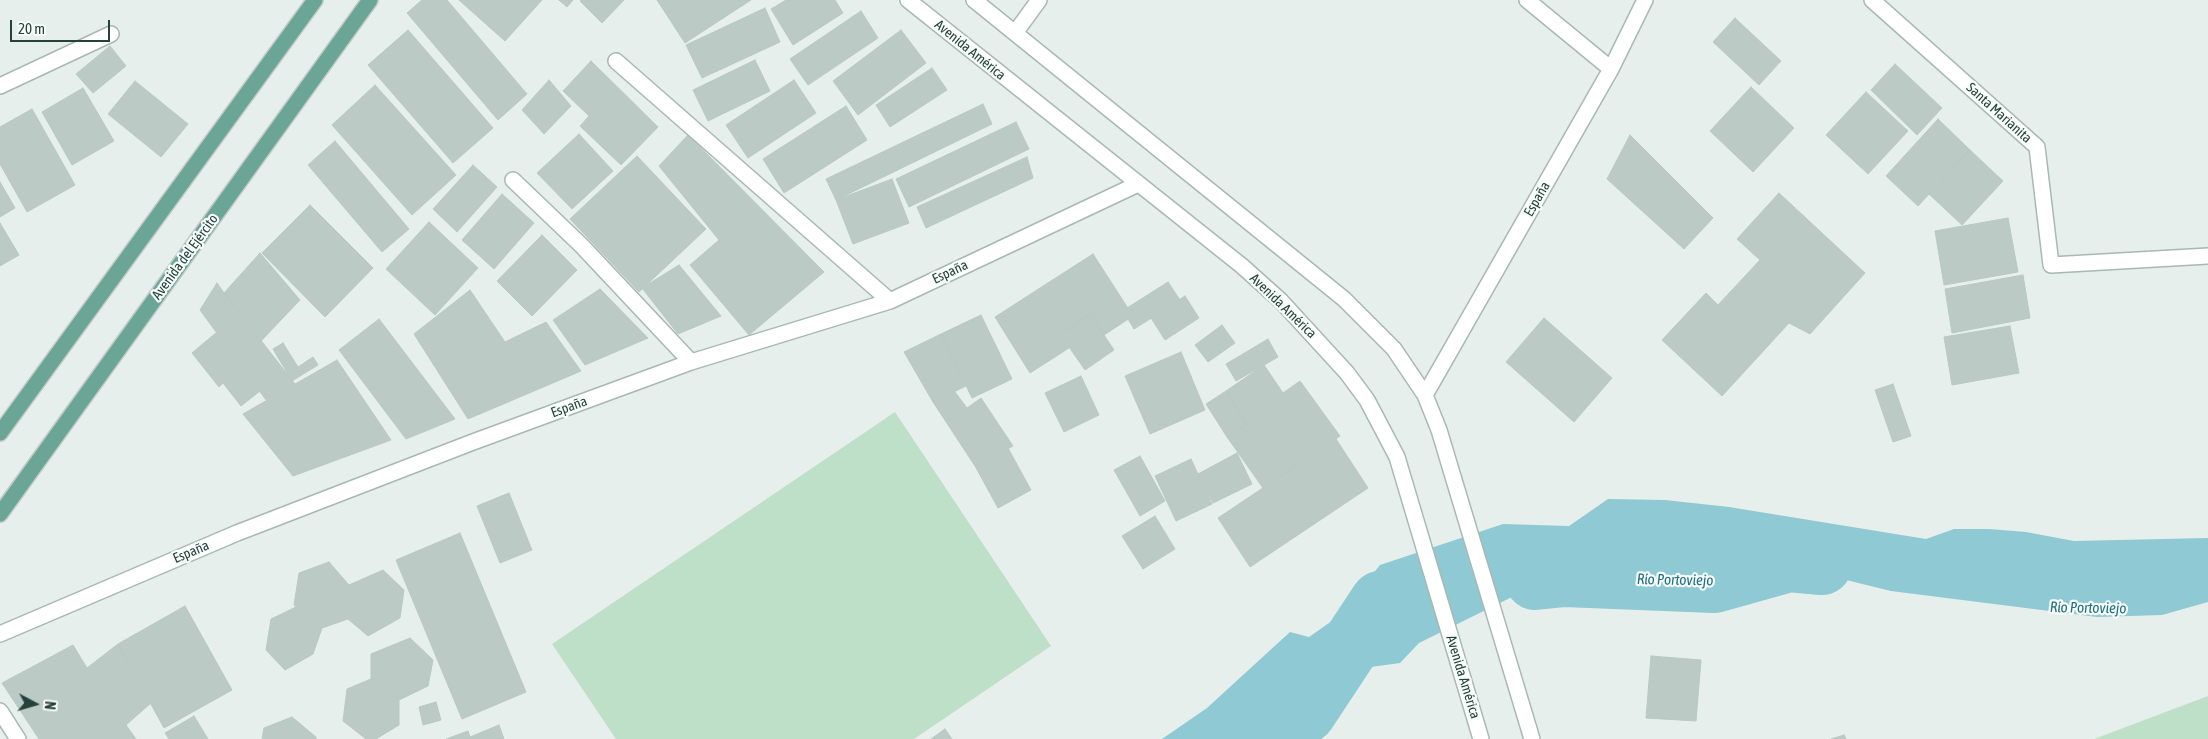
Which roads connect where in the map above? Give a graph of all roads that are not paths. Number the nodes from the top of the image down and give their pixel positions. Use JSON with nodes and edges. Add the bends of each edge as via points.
{"nodes":[{"id":1,"x":316,"y":0,"type":"edge"},
{"id":2,"x":370,"y":0,"type":"edge"},
{"id":3,"x":908,"y":0,"type":"edge"},
{"id":4,"x":974,"y":0,"type":"edge"},
{"id":5,"x":1038,"y":0,"type":"edge"},
{"id":6,"x":1527,"y":0,"type":"edge"},
{"id":7,"x":1645,"y":0,"type":"edge"},
{"id":8,"x":1872,"y":0,"type":"edge"},
{"id":9,"x":1015,"y":33,"type":"junction"},
{"id":10,"x":111,"y":34,"type":"dead end"},
{"id":11,"x":616,"y":61,"type":"dead end"},
{"id":12,"x":1611,"y":69,"type":"junction"},
{"id":13,"x":0,"y":86,"type":"edge"},
{"id":14,"x":513,"y":180,"type":"dead end"},
{"id":15,"x":1138,"y":184,"type":"junction"},
{"id":16,"x":2208,"y":256,"type":"edge"},
{"id":17,"x":890,"y":301,"type":"junction"},
{"id":18,"x":691,"y":362,"type":"junction"},
{"id":19,"x":1425,"y":395,"type":"junction"},
{"id":20,"x":0,"y":433,"type":"edge"},
{"id":21,"x":0,"y":514,"type":"edge"},
{"id":22,"x":4,"y":628,"type":"edge"},
{"id":23,"x":0,"y":711,"type":"edge"},
{"id":24,"x":18,"y":739,"type":"edge"},
{"id":25,"x":1481,"y":739,"type":"edge"},
{"id":26,"x":1532,"y":739,"type":"edge"}],
"edges":[{"from":1,"to":20,"type":"main road"},
{"from":2,"to":21,"type":"main road","name":"Avenida del Ejército"},
{"from":3,"to":15,"type":"street","name":"Avenida América"},
{"from":4,"to":9,"type":"street"},
{"from":5,"to":9,"type":"street"},
{"from":6,"to":12,"type":"street"},
{"from":7,"to":12,"type":"street","name":"España"},
{"from":8,"to":16,"type":"street","name":"Santa Marianita","via":[[2036,147],[2051,265]]},
{"from":9,"to":19,"type":"street","via":[[1344,299],[1394,349]]},
{"from":10,"to":13,"type":"street"},
{"from":11,"to":17,"type":"street"},
{"from":12,"to":19,"type":"street","name":"España"},
{"from":14,"to":18,"type":"street","via":[[582,246]]},
{"from":15,"to":17,"type":"street","name":"España"},
{"from":15,"to":25,"type":"street","name":"Avenida América","via":[[1242,266],[1307,328],[1367,400],[1397,457]]},
{"from":17,"to":18,"type":"street","name":"España"},
{"from":18,"to":22,"type":"street","name":"España","via":[[473,442]]},
{"from":19,"to":26,"type":"street","via":[[1439,430]]},
{"from":23,"to":24,"type":"street"}]}
